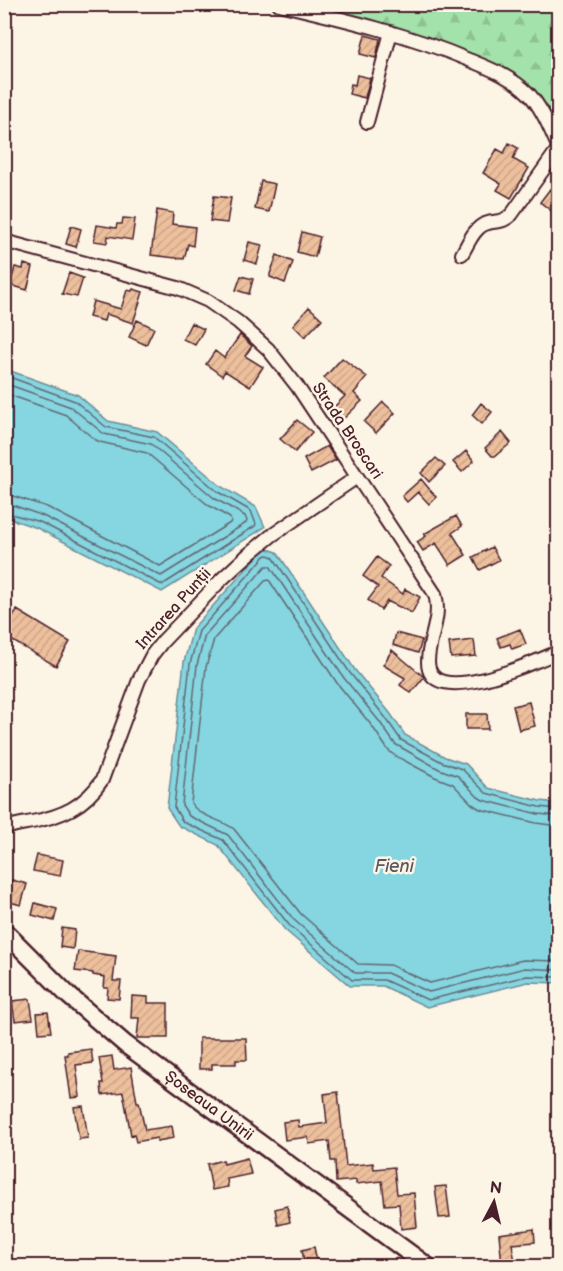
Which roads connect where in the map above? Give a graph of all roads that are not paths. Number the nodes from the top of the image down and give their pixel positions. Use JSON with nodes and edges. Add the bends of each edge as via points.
{"nodes":[{"id":1,"x":279,"y":4,"type":"edge"},
{"id":2,"x":391,"y":32,"type":"junction"},
{"id":3,"x":367,"y":122,"type":"dead end"},
{"id":4,"x":558,"y":148,"type":"edge"},
{"id":5,"x":4,"y":242,"type":"edge"},
{"id":6,"x":462,"y":254,"type":"dead end"},
{"id":7,"x":357,"y":477,"type":"junction"},
{"id":8,"x":558,"y":652,"type":"edge"},
{"id":9,"x":4,"y":829,"type":"edge"},
{"id":10,"x":4,"y":931,"type":"edge"},
{"id":11,"x":427,"y":1266,"type":"edge"}],
"edges":[{"from":1,"to":2,"type":"street"},
{"from":2,"to":3,"type":"street"},
{"from":2,"to":4,"type":"street","via":[[509,78],[536,103]]},
{"from":4,"to":6,"type":"street","via":[[512,214],[502,222],[479,227]]},
{"from":5,"to":7,"type":"street","name":"Strada Broscari","via":[[178,288],[216,306],[268,349]]},
{"from":7,"to":8,"type":"street","name":"Strada Broscari","via":[[435,594],[437,617],[428,663],[435,678],[454,684],[478,680]]},
{"from":7,"to":9,"type":"street","name":"Intrarea Punții","via":[[248,555],[162,642],[139,680],[102,780],[87,798],[65,813]]},
{"from":10,"to":11,"type":"main road","name":"Șoseaua Unirii","via":[[68,995],[125,1044]]}]}
